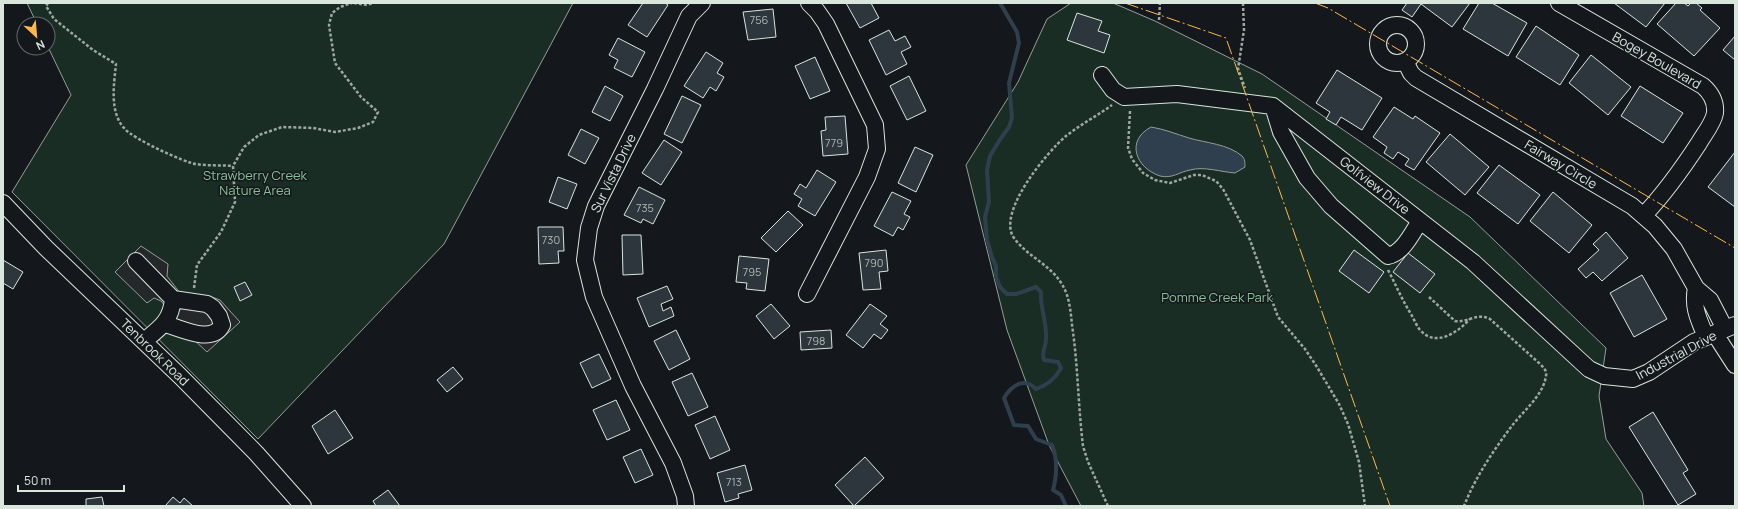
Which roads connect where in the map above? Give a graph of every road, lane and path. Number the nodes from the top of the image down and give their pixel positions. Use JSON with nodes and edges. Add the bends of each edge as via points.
{"nodes":[{"id":1,"x":48,"y":3,"type":"edge"},
{"id":2,"x":353,"y":3,"type":"edge"},
{"id":3,"x":373,"y":3,"type":"edge"},
{"id":4,"x":702,"y":3,"type":"edge"},
{"id":5,"x":809,"y":3,"type":"edge"},
{"id":6,"x":1160,"y":3,"type":"edge"},
{"id":7,"x":1243,"y":3,"type":"edge"},
{"id":8,"x":1559,"y":3,"type":"edge"},
{"id":9,"x":1159,"y":20,"type":"dead end"},
{"id":10,"x":1405,"y":61,"type":"dead end"},
{"id":11,"x":1102,"y":75,"type":"dead end"},
{"id":12,"x":1128,"y":97,"type":"junction"},
{"id":13,"x":1251,"y":103,"type":"junction"},
{"id":14,"x":1273,"y":106,"type":"junction"},
{"id":15,"x":233,"y":166,"type":"junction"},
{"id":16,"x":3,"y":203,"type":"edge"},
{"id":17,"x":1644,"y":215,"type":"junction"},
{"id":18,"x":1420,"y":221,"type":"junction"},
{"id":19,"x":136,"y":261,"type":"dead end"},
{"id":20,"x":1383,"y":264,"type":"dead end"},
{"id":21,"x":1696,"y":288,"type":"junction"},
{"id":22,"x":807,"y":294,"type":"dead end"},
{"id":23,"x":1429,"y":297,"type":"dead end"},
{"id":24,"x":173,"y":299,"type":"junction"},
{"id":25,"x":192,"y":301,"type":"junction"},
{"id":26,"x":1713,"y":306,"type":"junction"},
{"id":27,"x":1696,"y":314,"type":"junction"},
{"id":28,"x":1472,"y":317,"type":"junction"},
{"id":29,"x":165,"y":324,"type":"junction"},
{"id":30,"x":1720,"y":331,"type":"edge"},
{"id":31,"x":144,"y":341,"type":"junction"},
{"id":32,"x":1735,"y":365,"type":"edge"},
{"id":33,"x":1615,"y":378,"type":"joint"},
{"id":34,"x":303,"y":506,"type":"edge"},
{"id":35,"x":686,"y":506,"type":"edge"},
{"id":36,"x":1108,"y":506,"type":"edge"},
{"id":37,"x":1365,"y":506,"type":"edge"},
{"id":38,"x":1464,"y":506,"type":"edge"}],
"edges":[{"from":1,"to":15,"type":"path","via":[[46,6],[54,19],[116,64],[114,96],[124,129],[138,139],[195,164]]},
{"from":2,"to":3,"type":"path"},
{"from":2,"to":15,"type":"path","via":[[332,13],[329,25],[335,63],[361,97],[378,112],[372,122],[358,128],[335,132],[314,128],[282,127],[259,135],[244,147]]},
{"from":4,"to":35,"type":"street","name":"Sur Vista Drive","via":[[689,16],[596,206],[589,228],[584,260],[594,297],[633,386],[673,462]]},
{"from":5,"to":22,"type":"street","via":[[826,24],[875,125],[876,149],[867,177]]},
{"from":6,"to":9,"type":"path"},
{"from":7,"to":13,"type":"path","via":[[1244,30],[1238,69]]},
{"from":8,"to":17,"type":"street","name":"Bogey Boulevard","via":[[1703,86],[1714,102],[1715,114],[1708,130],[1672,183]]},
{"from":10,"to":17,"type":"street","name":"Fairway Circle","via":[[1416,78]]},
{"from":11,"to":12,"type":"street","via":[[1113,90]]},
{"from":12,"to":13,"type":"street","via":[[1177,94]]},
{"from":12,"to":36,"type":"path","via":[[1082,124],[1049,153],[1021,193],[1010,223],[1014,237],[1055,274],[1067,296],[1074,337],[1083,446]]},
{"from":12,"to":37,"type":"path","via":[[1128,148],[1139,169],[1162,182],[1176,182],[1194,175],[1202,175],[1216,181],[1223,189],[1250,240],[1278,317],[1317,367],[1348,424],[1359,462]]},
{"from":13,"to":14,"type":"street"},
{"from":14,"to":18,"type":"street","name":"Golfview Drive"},
{"from":14,"to":18,"type":"street","via":[[1281,132],[1308,178],[1331,206],[1388,256],[1400,249]]},
{"from":15,"to":25,"type":"path","via":[[235,202],[221,232],[197,265]]},
{"from":16,"to":31,"type":"street","name":"Tenbrook Road","via":[[46,248]]},
{"from":17,"to":21,"type":"street","name":"Fairway Circle","via":[[1665,236]]},
{"from":18,"to":33,"type":"street","name":"Golfview Drive","via":[[1473,262],[1589,369]]},
{"from":19,"to":24,"type":"street"},
{"from":20,"to":28,"type":"path","via":[[1388,269],[1402,300],[1424,333],[1438,339],[1444,338]]},
{"from":21,"to":26,"type":"street","name":"Fairway Circle"},
{"from":21,"to":27,"type":"street","name":"Fairway Circle"},
{"from":23,"to":28,"type":"path","via":[[1455,321],[1464,321]]},
{"from":24,"to":25,"type":"street"},
{"from":24,"to":29,"type":"street"},
{"from":25,"to":29,"type":"street","via":[[213,308],[222,324],[219,330],[209,335]]},
{"from":26,"to":27,"type":"street"},
{"from":26,"to":30,"type":"street","name":"Fairway Circle"},
{"from":27,"to":30,"type":"street","name":"Fairway Circle"},
{"from":28,"to":38,"type":"path","via":[[1490,319],[1539,363],[1546,375],[1538,395],[1512,426],[1480,473]]},
{"from":29,"to":31,"type":"street"},
{"from":30,"to":32,"type":"street"},
{"from":30,"to":33,"type":"street","name":"Industrial Drive","via":[[1682,349],[1649,372],[1633,379]]},
{"from":31,"to":34,"type":"street","name":"Tenbrook Road","via":[[256,453]]}]}
